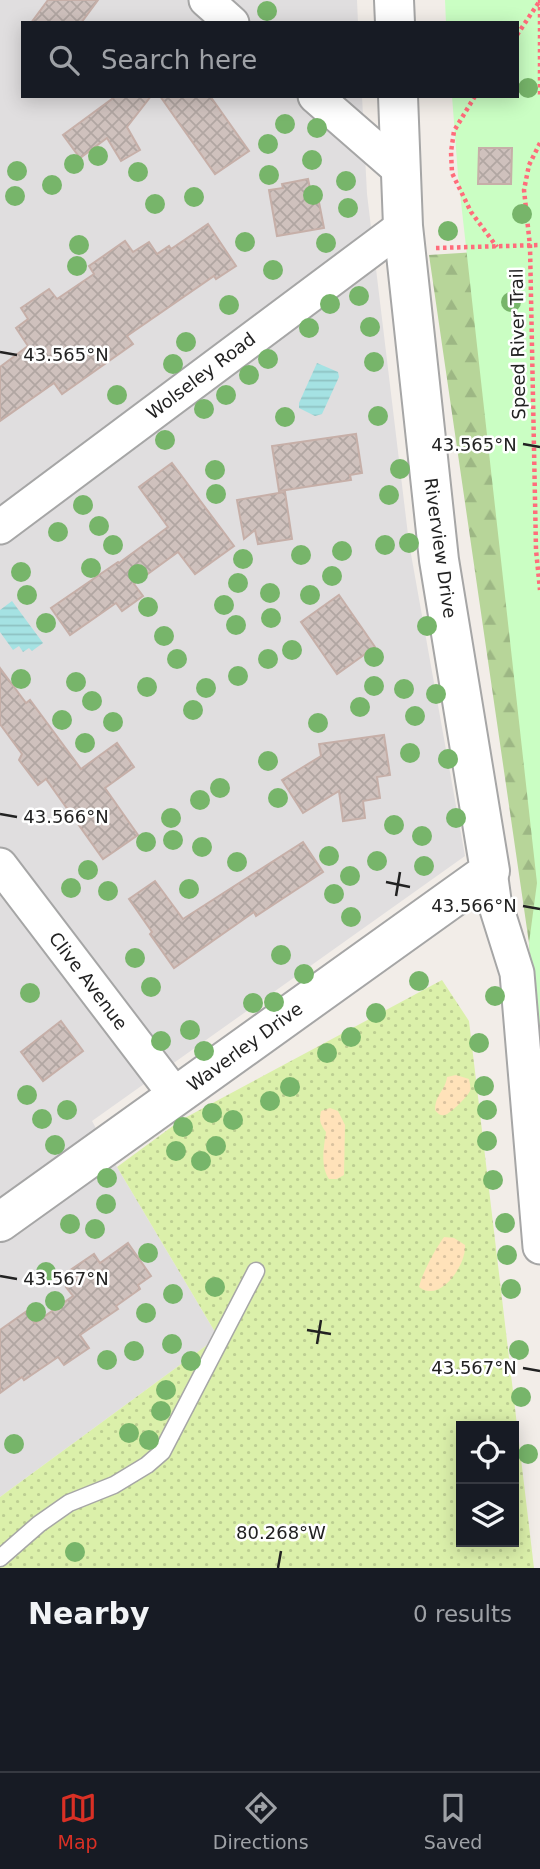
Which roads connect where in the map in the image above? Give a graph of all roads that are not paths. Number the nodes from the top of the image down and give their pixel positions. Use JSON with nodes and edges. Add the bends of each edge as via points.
{"nodes":[{"id":1,"x":206,"y":0,"type":"edge"},
{"id":2,"x":394,"y":0,"type":"edge"},
{"id":3,"x":230,"y":21,"type":"edge"},
{"id":4,"x":395,"y":21,"type":"edge"},
{"id":5,"x":317,"y":98,"type":"edge"},
{"id":6,"x":398,"y":98,"type":"edge"},
{"id":7,"x":401,"y":171,"type":"junction"},
{"id":8,"x":405,"y":237,"type":"junction"},
{"id":9,"x":0,"y":527,"type":"edge"},
{"id":10,"x":0,"y":865,"type":"edge"},
{"id":11,"x":490,"y":871,"type":"junction"},
{"id":12,"x":176,"y":1097,"type":"junction"},
{"id":13,"x":0,"y":1222,"type":"edge"},
{"id":14,"x":540,"y":1247,"type":"edge"},
{"id":15,"x":256,"y":1270,"type":"dead end"},
{"id":16,"x":0,"y":1558,"type":"edge"}],
"edges":[{"from":1,"to":3,"type":"street"},
{"from":2,"to":4,"type":"street"},
{"from":5,"to":7,"type":"street"},
{"from":6,"to":7,"type":"street","name":"Riverview Drive"},
{"from":7,"to":8,"type":"street","name":"Riverview Drive"},
{"from":8,"to":9,"type":"street","name":"Wolseley Road"},
{"from":8,"to":11,"type":"street","name":"Riverview Drive","via":[[439,560]]},
{"from":10,"to":12,"type":"street","name":"Clive Avenue"},
{"from":11,"to":12,"type":"street","name":"Waverley Drive"},
{"from":11,"to":14,"type":"street","via":[[516,973]]},
{"from":12,"to":13,"type":"street","name":"Waverley Drive"},
{"from":15,"to":16,"type":"lane","via":[[162,1452],[114,1485],[69,1503]]}]}
